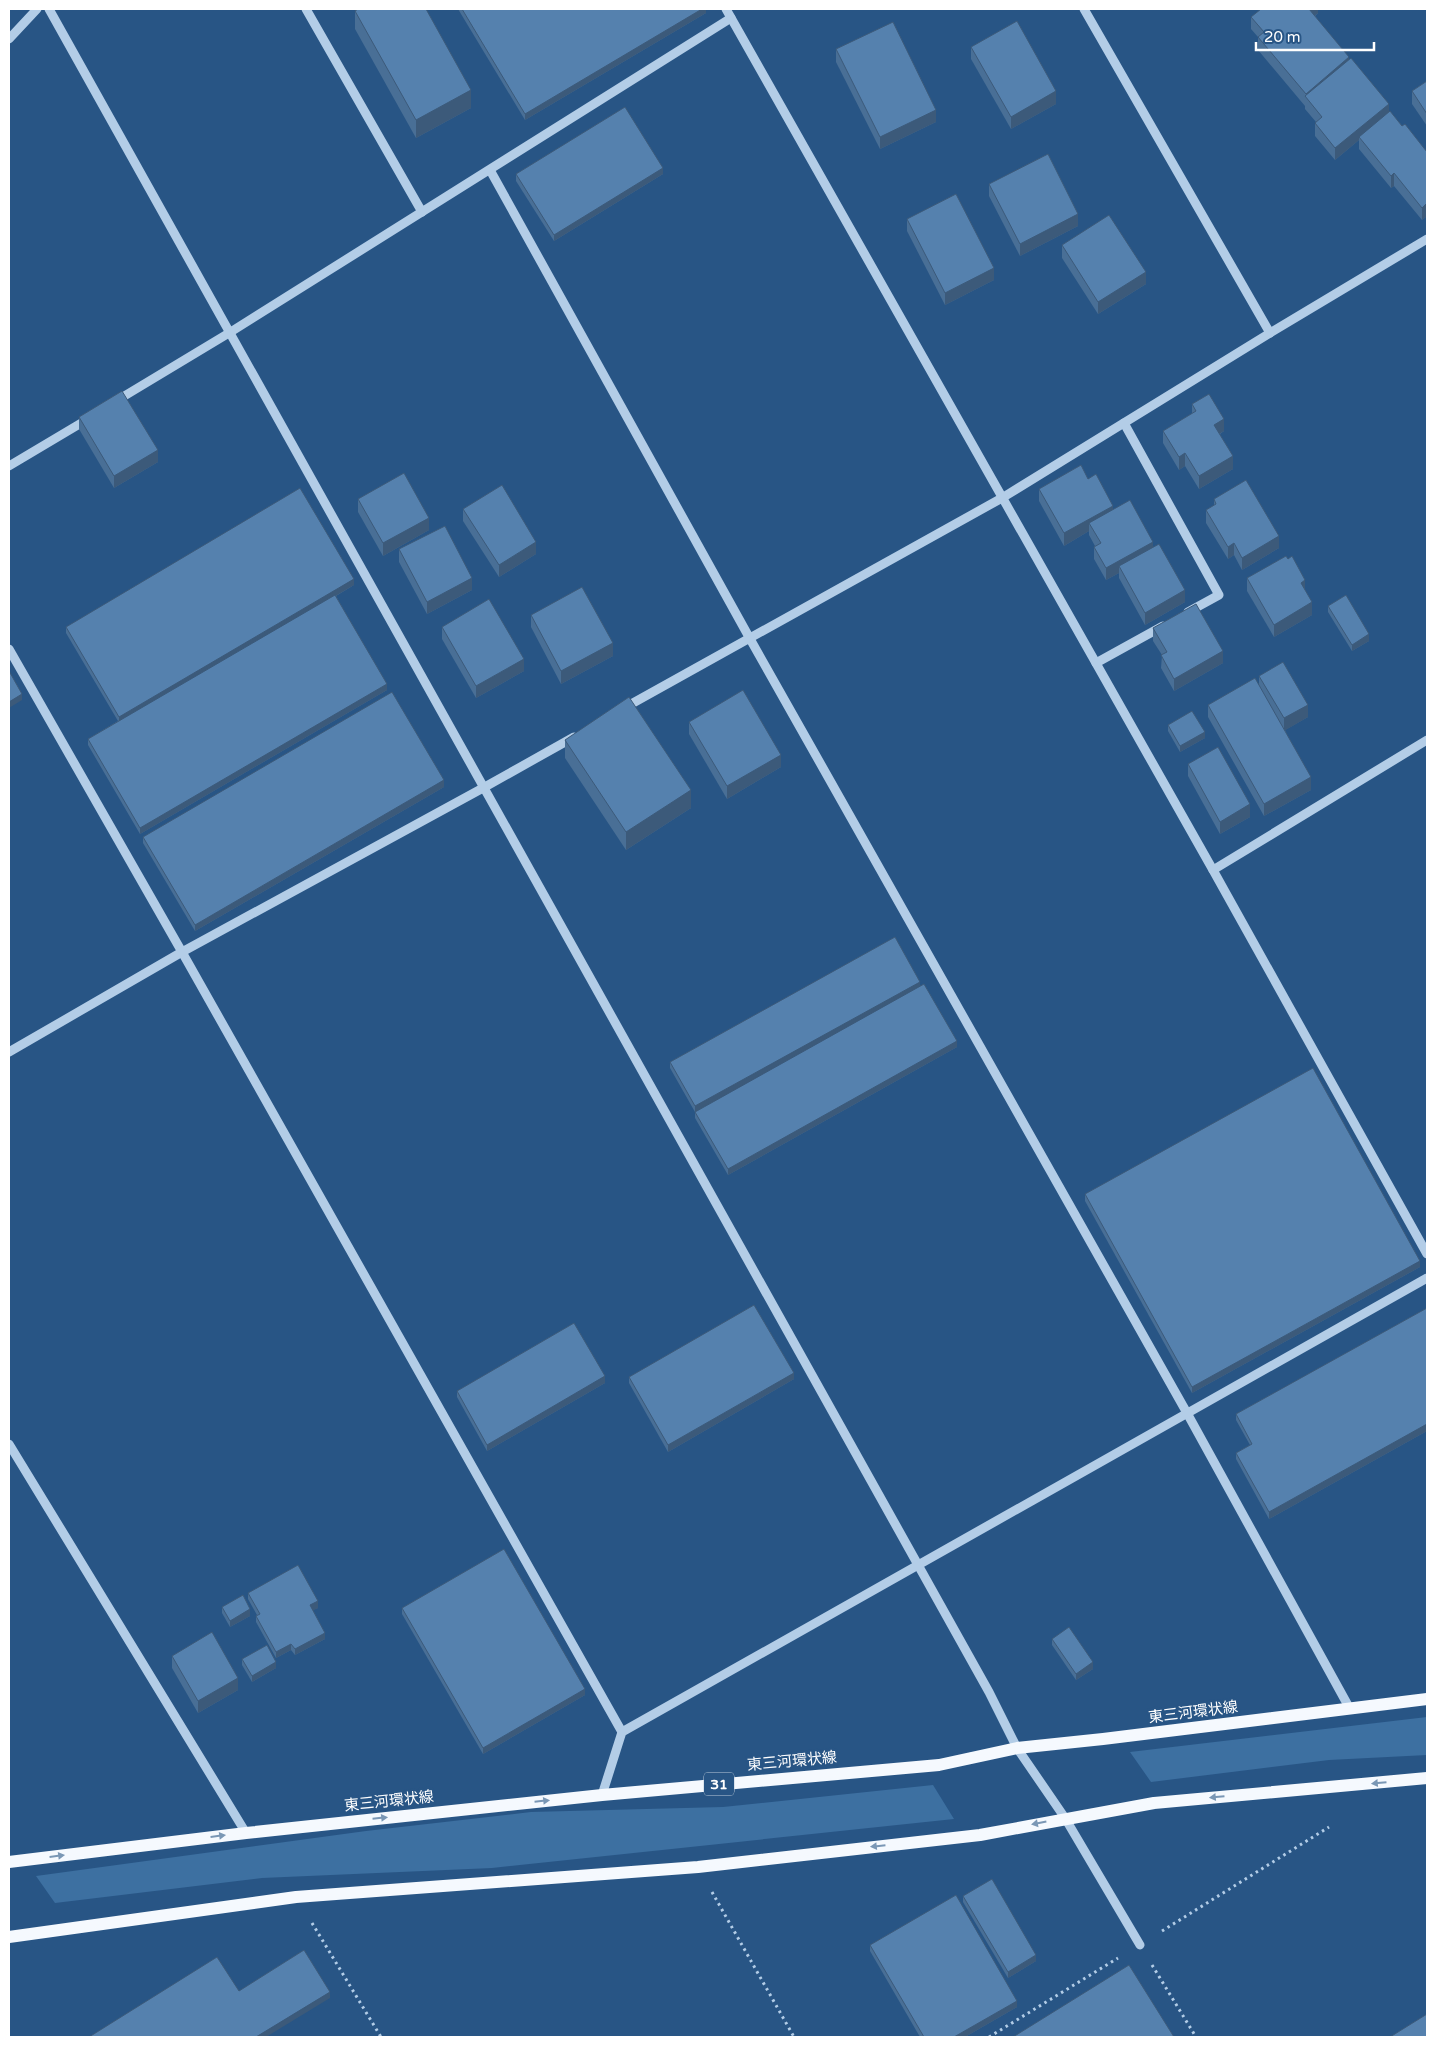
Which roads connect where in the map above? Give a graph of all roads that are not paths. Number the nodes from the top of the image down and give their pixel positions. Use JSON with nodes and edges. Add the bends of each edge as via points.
{"nodes":[{"id":1,"x":37,"y":9,"type":"edge"},
{"id":2,"x":49,"y":9,"type":"edge"},
{"id":3,"x":306,"y":9,"type":"edge"},
{"id":4,"x":726,"y":9,"type":"edge"},
{"id":5,"x":1084,"y":9,"type":"edge"},
{"id":6,"x":731,"y":18,"type":"junction"},
{"id":7,"x":9,"y":39,"type":"edge"},
{"id":8,"x":490,"y":170,"type":"junction"},
{"id":9,"x":422,"y":212,"type":"junction"},
{"id":10,"x":1427,"y":239,"type":"edge"},
{"id":11,"x":229,"y":333,"type":"junction"},
{"id":12,"x":1270,"y":333,"type":"junction"},
{"id":13,"x":110,"y":405,"type":"edge"},
{"id":14,"x":94,"y":415,"type":"edge"},
{"id":15,"x":1124,"y":423,"type":"junction"},
{"id":16,"x":9,"y":466,"type":"edge"},
{"id":17,"x":1002,"y":498,"type":"junction"},
{"id":18,"x":748,"y":637,"type":"junction"},
{"id":19,"x":9,"y":649,"type":"edge"},
{"id":20,"x":1096,"y":663,"type":"junction"},
{"id":21,"x":612,"y":715,"type":"edge"},
{"id":22,"x":586,"y":730,"type":"edge"},
{"id":23,"x":1427,"y":740,"type":"edge"},
{"id":24,"x":483,"y":788,"type":"junction"},
{"id":25,"x":1213,"y":870,"type":"junction"},
{"id":26,"x":182,"y":952,"type":"junction"},
{"id":27,"x":9,"y":1052,"type":"edge"},
{"id":28,"x":1427,"y":1254,"type":"edge"},
{"id":29,"x":1427,"y":1278,"type":"edge"},
{"id":30,"x":1188,"y":1413,"type":"junction"},
{"id":31,"x":9,"y":1444,"type":"edge"},
{"id":32,"x":918,"y":1566,"type":"junction"},
{"id":33,"x":1427,"y":1699,"type":"edge"},
{"id":34,"x":1350,"y":1709,"type":"junction"},
{"id":35,"x":622,"y":1732,"type":"junction"},
{"id":36,"x":1018,"y":1748,"type":"junction"},
{"id":37,"x":1427,"y":1778,"type":"edge"},
{"id":38,"x":602,"y":1795,"type":"junction"},
{"id":39,"x":1065,"y":1818,"type":"junction"},
{"id":40,"x":246,"y":1833,"type":"junction"},
{"id":41,"x":9,"y":1862,"type":"edge"},
{"id":42,"x":9,"y":1937,"type":"edge"},
{"id":43,"x":1140,"y":1945,"type":"road end"}],
"edges":[{"from":1,"to":7,"type":"street"},
{"from":2,"to":11,"type":"street"},
{"from":3,"to":9,"type":"street"},
{"from":4,"to":6,"type":"street"},
{"from":5,"to":12,"type":"street"},
{"from":6,"to":8,"type":"street"},
{"from":6,"to":17,"type":"street"},
{"from":8,"to":9,"type":"street"},
{"from":8,"to":18,"type":"street"},
{"from":9,"to":11,"type":"street"},
{"from":10,"to":12,"type":"street"},
{"from":11,"to":13,"type":"street"},
{"from":11,"to":24,"type":"street"},
{"from":12,"to":15,"type":"street"},
{"from":14,"to":16,"type":"street"},
{"from":15,"to":17,"type":"street"},
{"from":15,"to":20,"type":"street","via":[[1219,595]]},
{"from":17,"to":18,"type":"street"},
{"from":17,"to":20,"type":"street"},
{"from":18,"to":21,"type":"street"},
{"from":18,"to":30,"type":"street"},
{"from":19,"to":26,"type":"street"},
{"from":20,"to":25,"type":"street"},
{"from":22,"to":24,"type":"street"},
{"from":23,"to":25,"type":"street"},
{"from":24,"to":26,"type":"street"},
{"from":24,"to":32,"type":"street"},
{"from":25,"to":28,"type":"street"},
{"from":26,"to":27,"type":"street"},
{"from":26,"to":35,"type":"street"},
{"from":29,"to":30,"type":"street"},
{"from":30,"to":32,"type":"street"},
{"from":30,"to":34,"type":"street"},
{"from":31,"to":40,"type":"street"},
{"from":32,"to":35,"type":"street"},
{"from":32,"to":36,"type":"street"},
{"from":33,"to":34,"type":"main road","name":"東三河環状線","number":"31"},
{"from":34,"to":36,"type":"main road","name":"東三河環状線","number":"31"},
{"from":35,"to":38,"type":"street"},
{"from":36,"to":38,"type":"main road","name":"東三河環状線","number":"31","via":[[939,1764]]},
{"from":36,"to":39,"type":"street"},
{"from":37,"to":39,"type":"main road","one_way":true,"via":[[1154,1803]]},
{"from":40,"to":38,"type":"main road","name":"東三河環状線","number":"31","one_way":true},
{"from":39,"to":42,"type":"main road","one_way":true,"via":[[980,1835],[698,1867],[296,1897]]},
{"from":39,"to":43,"type":"street"},
{"from":41,"to":40,"type":"main road","name":"東三河環状線","number":"31","one_way":true}]}
